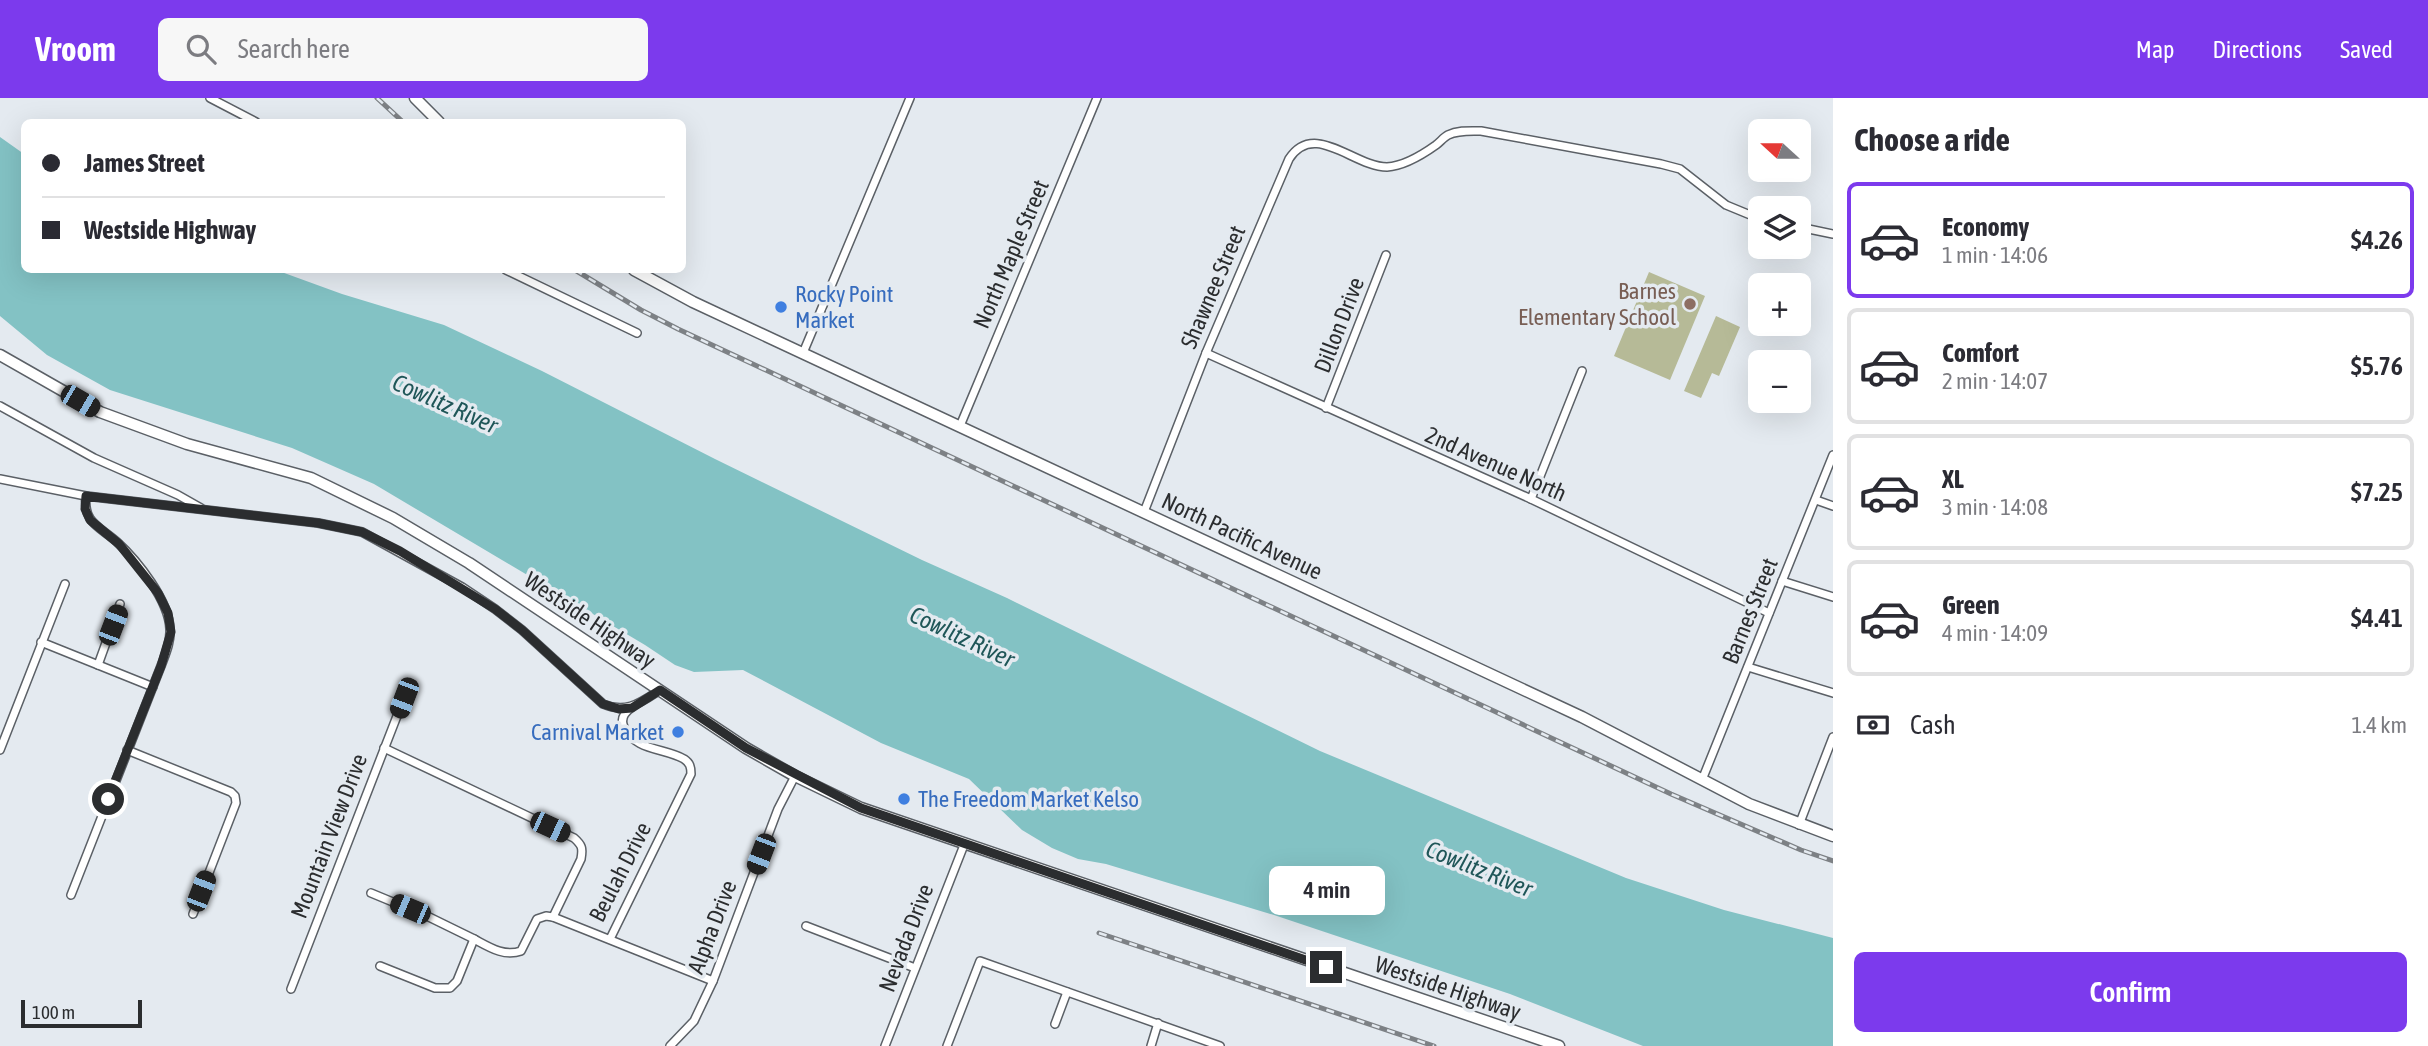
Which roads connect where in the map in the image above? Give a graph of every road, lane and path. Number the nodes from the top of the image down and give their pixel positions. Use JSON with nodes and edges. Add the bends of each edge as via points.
{"nodes":[{"id":1,"x":211,"y":98,"type":"edge"},
{"id":2,"x":415,"y":98,"type":"edge"},
{"id":3,"x":910,"y":98,"type":"edge"},
{"id":4,"x":1097,"y":98,"type":"edge"},
{"id":5,"x":250,"y":119,"type":"edge"},
{"id":6,"x":436,"y":119,"type":"edge"},
{"id":7,"x":1748,"y":214,"type":"edge"},
{"id":8,"x":1811,"y":229,"type":"edge"},
{"id":9,"x":1833,"y":233,"type":"edge"},
{"id":10,"x":1386,"y":255,"type":"dead end"},
{"id":11,"x":512,"y":273,"type":"edge"},
{"id":12,"x":640,"y":273,"type":"edge"},
{"id":13,"x":637,"y":333,"type":"dead end"},
{"id":14,"x":803,"y":353,"type":"junction"},
{"id":15,"x":1206,"y":354,"type":"junction"},
{"id":16,"x":0,"y":355,"type":"edge"},
{"id":17,"x":1582,"y":371,"type":"dead end"},
{"id":18,"x":0,"y":406,"type":"edge"},
{"id":19,"x":1326,"y":408,"type":"junction"},
{"id":20,"x":960,"y":426,"type":"junction"},
{"id":21,"x":1833,"y":456,"type":"edge"},
{"id":22,"x":0,"y":479,"type":"edge"},
{"id":23,"x":86,"y":496,"type":"junction"},
{"id":24,"x":1531,"y":499,"type":"junction"},
{"id":25,"x":1816,"y":500,"type":"junction"},
{"id":26,"x":1833,"y":506,"type":"edge"},
{"id":27,"x":205,"y":510,"type":"junction"},
{"id":28,"x":1144,"y":512,"type":"junction"},
{"id":29,"x":1782,"y":581,"type":"junction"},
{"id":30,"x":65,"y":584,"type":"dead end"},
{"id":31,"x":1833,"y":597,"type":"edge"},
{"id":32,"x":120,"y":604,"type":"dead end"},
{"id":33,"x":1769,"y":613,"type":"junction"},
{"id":34,"x":41,"y":642,"type":"junction"},
{"id":35,"x":98,"y":665,"type":"junction"},
{"id":36,"x":1748,"y":667,"type":"junction"},
{"id":37,"x":153,"y":687,"type":"junction"},
{"id":38,"x":660,"y":690,"type":"junction"},
{"id":39,"x":1833,"y":693,"type":"edge"},
{"id":40,"x":404,"y":698,"type":"dead end"},
{"id":41,"x":632,"y":708,"type":"junction"},
{"id":42,"x":1833,"y":737,"type":"edge"},
{"id":43,"x":384,"y":748,"type":"junction"},
{"id":44,"x":0,"y":750,"type":"edge"},
{"id":45,"x":127,"y":750,"type":"junction"},
{"id":46,"x":795,"y":775,"type":"junction"},
{"id":47,"x":1702,"y":780,"type":"junction"},
{"id":48,"x":1799,"y":825,"type":"junction"},
{"id":49,"x":1833,"y":836,"type":"edge"},
{"id":50,"x":964,"y":845,"type":"junction"},
{"id":51,"x":371,"y":893,"type":"dead end"},
{"id":52,"x":71,"y":895,"type":"dead end"},
{"id":53,"x":193,"y":914,"type":"dead end"},
{"id":54,"x":553,"y":917,"type":"junction"},
{"id":55,"x":806,"y":926,"type":"dead end"},
{"id":56,"x":474,"y":939,"type":"junction"},
{"id":57,"x":611,"y":939,"type":"junction"},
{"id":58,"x":380,"y":966,"type":"dead end"},
{"id":59,"x":915,"y":968,"type":"junction"},
{"id":60,"x":713,"y":981,"type":"junction"},
{"id":61,"x":291,"y":989,"type":"dead end"},
{"id":62,"x":1067,"y":992,"type":"junction"},
{"id":63,"x":1158,"y":1023,"type":"junction"},
{"id":64,"x":1055,"y":1024,"type":"dead end"},
{"id":65,"x":670,"y":1046,"type":"edge"},
{"id":66,"x":885,"y":1046,"type":"edge"},
{"id":67,"x":947,"y":1046,"type":"edge"},
{"id":68,"x":1151,"y":1046,"type":"edge"},
{"id":69,"x":1220,"y":1046,"type":"edge"},
{"id":70,"x":1559,"y":1046,"type":"edge"}],
"edges":[{"from":1,"to":5,"type":"street"},
{"from":2,"to":6,"type":"main road"},
{"from":3,"to":14,"type":"street"},
{"from":4,"to":20,"type":"street","name":"North Maple Street"},
{"from":7,"to":15,"type":"street","name":"Shawnee Street","via":[[1727,205],[1680,169],[1480,131],[1447,135],[1413,159],[1384,167],[1315,142],[1295,149]]},
{"from":8,"to":9,"type":"street"},
{"from":10,"to":19,"type":"street","name":"Dillon Drive"},
{"from":11,"to":13,"type":"street"},
{"from":12,"to":14,"type":"main road","name":"North Pacific Avenue"},
{"from":14,"to":20,"type":"main road","name":"North Pacific Avenue"},
{"from":15,"to":19,"type":"street","name":"2nd Avenue North"},
{"from":15,"to":28,"type":"street","name":"Shawnee Street"},
{"from":16,"to":38,"type":"main road","name":"Westside Highway","via":[[100,412],[187,444],[312,478],[350,496],[469,562]]},
{"from":17,"to":24,"type":"street"},
{"from":18,"to":27,"type":"street","via":[[94,458]]},
{"from":19,"to":24,"type":"street","name":"2nd Avenue North"},
{"from":20,"to":28,"type":"main road","name":"North Pacific Avenue"},
{"from":21,"to":25,"type":"street","name":"Barnes Street"},
{"from":22,"to":23,"type":"street"},
{"from":23,"to":27,"type":"street"},
{"from":23,"to":37,"type":"street","via":[[90,520],[119,544],[168,613],[171,632]]},
{"from":24,"to":33,"type":"street","name":"2nd Avenue North"},
{"from":25,"to":26,"type":"street"},
{"from":25,"to":29,"type":"street","name":"Barnes Street"},
{"from":27,"to":41,"type":"street","via":[[345,526],[371,536],[495,609],[598,701],[611,708]]},
{"from":28,"to":47,"type":"main road","name":"North Pacific Avenue","via":[[1581,718]]},
{"from":29,"to":31,"type":"street"},
{"from":29,"to":33,"type":"street","name":"Barnes Street"},
{"from":30,"to":34,"type":"street"},
{"from":32,"to":35,"type":"street"},
{"from":33,"to":36,"type":"street","name":"Barnes Street"},
{"from":34,"to":35,"type":"street"},
{"from":34,"to":44,"type":"street"},
{"from":35,"to":37,"type":"street"},
{"from":36,"to":39,"type":"street"},
{"from":36,"to":47,"type":"street","name":"Barnes Street"},
{"from":37,"to":45,"type":"street"},
{"from":38,"to":41,"type":"street"},
{"from":38,"to":46,"type":"main road","name":"Westside Highway"},
{"from":40,"to":43,"type":"street","name":"Mountain View Drive"},
{"from":41,"to":57,"type":"street","name":"Beulah Drive","via":[[623,720],[632,738],[686,761],[691,774]]},
{"from":42,"to":48,"type":"street"},
{"from":43,"to":54,"type":"street","via":[[581,844],[581,859]]},
{"from":43,"to":61,"type":"street","name":"Mountain View Drive"},
{"from":45,"to":52,"type":"street"},
{"from":45,"to":53,"type":"street","via":[[235,796]]},
{"from":46,"to":50,"type":"main road","name":"Westside Highway","via":[[861,808]]},
{"from":46,"to":60,"type":"street","name":"Alpha Drive"},
{"from":47,"to":48,"type":"main road","name":"North Pacific Avenue"},
{"from":48,"to":49,"type":"main road","name":"North Pacific Avenue"},
{"from":50,"to":59,"type":"street","name":"Nevada Drive"},
{"from":50,"to":70,"type":"main road","name":"Westside Highway"},
{"from":51,"to":56,"type":"street"},
{"from":54,"to":56,"type":"street","name":"Beulah Drive","via":[[537,919],[521,951],[513,954]]},
{"from":54,"to":57,"type":"street","name":"Beulah Drive"},
{"from":55,"to":59,"type":"street"},
{"from":56,"to":58,"type":"street","via":[[457,981],[444,990]]},
{"from":57,"to":60,"type":"street"},
{"from":59,"to":66,"type":"street","name":"Nevada Drive"},
{"from":60,"to":65,"type":"street","name":"Alpha Drive","via":[[694,1021]]},
{"from":62,"to":63,"type":"street"},
{"from":62,"to":64,"type":"street"},
{"from":62,"to":67,"type":"street","via":[[979,961]]},
{"from":63,"to":68,"type":"street"},
{"from":63,"to":69,"type":"street"}]}
